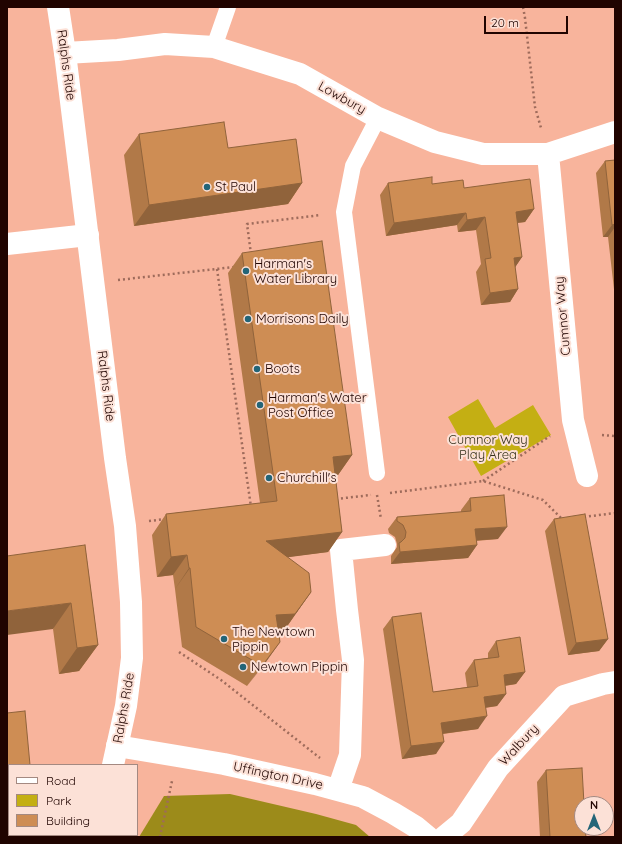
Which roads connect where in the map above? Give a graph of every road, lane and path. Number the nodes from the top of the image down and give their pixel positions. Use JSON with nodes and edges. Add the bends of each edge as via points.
{"nodes":[{"id":1,"x":58,"y":7,"type":"edge"},
{"id":2,"x":228,"y":7,"type":"edge"},
{"id":3,"x":523,"y":7,"type":"edge"},
{"id":4,"x":214,"y":47,"type":"junction"},
{"id":5,"x":65,"y":53,"type":"junction"},
{"id":6,"x":378,"y":118,"type":"junction"},
{"id":7,"x":615,"y":132,"type":"edge"},
{"id":8,"x":548,"y":154,"type":"junction"},
{"id":9,"x":344,"y":212,"type":"junction"},
{"id":10,"x":88,"y":235,"type":"junction"},
{"id":11,"x":7,"y":244,"type":"edge"},
{"id":12,"x":252,"y":258,"type":"edge"},
{"id":13,"x":238,"y":266,"type":"dead end"},
{"id":14,"x":217,"y":269,"type":"junction"},
{"id":15,"x":116,"y":280,"type":"dead end"},
{"id":16,"x":573,"y":420,"type":"junction"},
{"id":17,"x":377,"y":473,"type":"dead end"},
{"id":18,"x":587,"y":476,"type":"dead end"},
{"id":19,"x":483,"y":481,"type":"junction"},
{"id":20,"x":385,"y":493,"type":"dead end"},
{"id":21,"x":377,"y":494,"type":"dead end"},
{"id":22,"x":330,"y":499,"type":"edge"},
{"id":23,"x":244,"y":509,"type":"edge"},
{"id":24,"x":615,"y":513,"type":"edge"},
{"id":25,"x":577,"y":517,"type":"edge"},
{"id":26,"x":569,"y":518,"type":"edge"},
{"id":27,"x":168,"y":519,"type":"edge"},
{"id":28,"x":145,"y":522,"type":"dead end"},
{"id":29,"x":385,"y":545,"type":"dead end"},
{"id":30,"x":179,"y":652,"type":"dead end"},
{"id":31,"x":615,"y":682,"type":"edge"},
{"id":32,"x":350,"y":755,"type":"junction"},
{"id":33,"x":115,"y":756,"type":"edge"},
{"id":34,"x":172,"y":779,"type":"dead end"},
{"id":35,"x":338,"y":790,"type":"junction"},
{"id":36,"x":160,"y":837,"type":"edge"},
{"id":37,"x":428,"y":837,"type":"edge"},
{"id":38,"x":444,"y":837,"type":"edge"}],
"edges":[{"from":1,"to":5,"type":"street","name":"Ralphs Ride"},
{"from":2,"to":4,"type":"lane"},
{"from":3,"to":8,"type":"path","via":[[535,107]]},
{"from":4,"to":5,"type":"street","name":"Lowbury","via":[[165,44]]},
{"from":4,"to":6,"type":"street","name":"Lowbury","via":[[300,74]]},
{"from":5,"to":10,"type":"street","name":"Ralphs Ride"},
{"from":6,"to":8,"type":"street","name":"Lowbury","via":[[435,142],[483,154]]},
{"from":6,"to":9,"type":"lane","via":[[353,166]]},
{"from":7,"to":8,"type":"street","name":"Lowbury"},
{"from":8,"to":16,"type":"street","name":"Cumnor Way"},
{"from":9,"to":12,"type":"path","via":[[247,224]]},
{"from":9,"to":17,"type":"lane"},
{"from":10,"to":11,"type":"street"},
{"from":10,"to":33,"type":"street","name":"Ralphs Ride","via":[[125,526],[131,602],[132,658],[126,706]]},
{"from":13,"to":14,"type":"path"},
{"from":14,"to":15,"type":"path"},
{"from":14,"to":23,"type":"path","via":[[251,508]]},
{"from":16,"to":18,"type":"street","name":"Cumnor Way"},
{"from":16,"to":19,"type":"path"},
{"from":19,"to":20,"type":"path"},
{"from":19,"to":26,"type":"path","via":[[543,500],[562,519]]},
{"from":21,"to":22,"type":"path"},
{"from":24,"to":25,"type":"path"},
{"from":27,"to":28,"type":"path"},
{"from":29,"to":32,"type":"street","via":[[341,550],[353,660]]},
{"from":30,"to":32,"type":"path","via":[[221,680],[320,758],[334,746]]},
{"from":31,"to":38,"type":"street","name":"Walbury","via":[[564,696],[498,768],[461,823]]},
{"from":32,"to":35,"type":"street"},
{"from":33,"to":35,"type":"street","name":"Uffington Drive","via":[[177,756]]},
{"from":34,"to":36,"type":"path"},
{"from":35,"to":37,"type":"street","name":"Uffington Drive","via":[[375,803]]}]}
